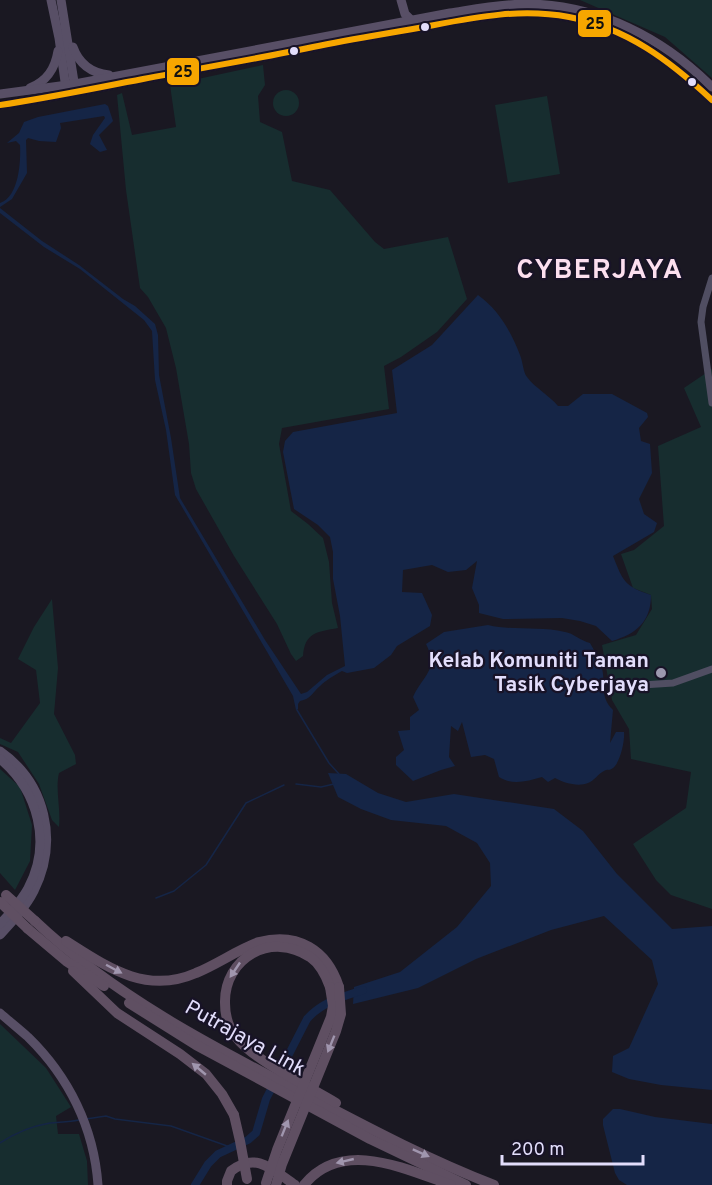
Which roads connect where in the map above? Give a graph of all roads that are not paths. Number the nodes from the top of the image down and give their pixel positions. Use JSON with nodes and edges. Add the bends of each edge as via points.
{"nodes":[{"id":1,"x":51,"y":0,"type":"edge"},
{"id":2,"x":62,"y":0,"type":"edge"},
{"id":3,"x":396,"y":0,"type":"edge"},
{"id":4,"x":401,"y":0,"type":"edge"},
{"id":5,"x":565,"y":8,"type":"edge"},
{"id":6,"x":411,"y":20,"type":"junction"},
{"id":7,"x":396,"y":22,"type":"junction"},
{"id":8,"x":56,"y":32,"type":"junction"},
{"id":9,"x":68,"y":33,"type":"junction"},
{"id":10,"x":131,"y":74,"type":"junction"},
{"id":11,"x":712,"y":87,"type":"edge"},
{"id":12,"x":71,"y":89,"type":"junction"},
{"id":13,"x":5,"y":94,"type":"edge"},
{"id":14,"x":712,"y":100,"type":"edge"},
{"id":15,"x":0,"y":105,"type":"edge"},
{"id":16,"x":712,"y":278,"type":"edge"},
{"id":17,"x":712,"y":403,"type":"edge"},
{"id":18,"x":712,"y":669,"type":"edge"},
{"id":19,"x":627,"y":686,"type":"dead end"},
{"id":20,"x":0,"y":751,"type":"edge"},
{"id":21,"x":0,"y":759,"type":"edge"},
{"id":22,"x":2,"y":896,"type":"edge"},
{"id":23,"x":0,"y":924,"type":"edge"},
{"id":24,"x":31,"y":925,"type":"junction"},
{"id":25,"x":45,"y":931,"type":"junction"},
{"id":26,"x":0,"y":935,"type":"edge"},
{"id":27,"x":66,"y":961,"type":"junction"},
{"id":28,"x":335,"y":987,"type":"junction"},
{"id":29,"x":0,"y":1008,"type":"edge"},
{"id":30,"x":0,"y":1012,"type":"edge"},
{"id":31,"x":26,"y":1035,"type":"junction"},
{"id":32,"x":199,"y":1042,"type":"junction"},
{"id":33,"x":391,"y":1139,"type":"junction"},
{"id":34,"x":247,"y":1182,"type":"edge"},
{"id":35,"x":269,"y":1184,"type":"edge"},
{"id":36,"x":98,"y":1185,"type":"edge"},
{"id":37,"x":227,"y":1185,"type":"edge"},
{"id":38,"x":295,"y":1185,"type":"edge"},
{"id":39,"x":304,"y":1185,"type":"edge"},
{"id":40,"x":451,"y":1185,"type":"edge"},
{"id":41,"x":466,"y":1185,"type":"edge"},
{"id":42,"x":494,"y":1185,"type":"edge"}],
"edges":[{"from":1,"to":8,"type":"main road"},
{"from":2,"to":9,"type":"main road"},
{"from":3,"to":7,"type":"main road"},
{"from":4,"to":6,"type":"main road","via":[[403,12]]},
{"from":5,"to":6,"type":"main road","via":[[499,6]]},
{"from":5,"to":11,"type":"main road","via":[[601,16],[639,32],[669,50]]},
{"from":5,"to":12,"type":"main road","via":[[474,18]]},
{"from":5,"to":14,"type":"main road","via":[[644,45],[681,71]]},
{"from":6,"to":7,"type":"main road"},
{"from":7,"to":10,"type":"main road"},
{"from":8,"to":12,"type":"main road"},
{"from":8,"to":13,"type":"main road","via":[[57,53],[49,75],[32,87]]},
{"from":9,"to":10,"type":"main road","via":[[78,59],[87,68],[103,74]]},
{"from":9,"to":12,"type":"main road"},
{"from":10,"to":12,"type":"main road"},
{"from":12,"to":13,"type":"main road"},
{"from":12,"to":15,"type":"main road"},
{"from":16,"to":17,"type":"street","via":[[701,322]]},
{"from":18,"to":19,"type":"street","via":[[673,683]]},
{"from":20,"to":26,"type":"main road","via":[[18,765],[34,786],[48,839],[34,891]]},
{"from":21,"to":23,"type":"main road","via":[[29,795],[42,838],[27,890]]},
{"from":22,"to":24,"type":"highway","name":"Putrajaya Link","bridge":true},
{"from":24,"to":25,"type":"highway","name":"Putrajaya Link"},
{"from":24,"to":27,"type":"highway","name":"Putrajaya Link"},
{"from":25,"to":28,"type":"highway","one_way":true,"via":[[114,970],[162,981],[196,973],[259,942],[292,941],[314,950],[329,963]]},
{"from":25,"to":32,"type":"highway","name":"Putrajaya Link","via":[[108,982]]},
{"from":27,"to":32,"type":"highway","name":"Putrajaya Link"},
{"from":34,"to":27,"type":"highway","one_way":true,"bridge":true,"via":[[234,1115],[206,1074],[117,1013]]},
{"from":28,"to":33,"type":"highway","one_way":true,"bridge":true,"via":[[310,957],[292,949],[272,947],[251,953],[234,969],[225,989],[228,1023],[249,1049],[384,1131]]},
{"from":28,"to":35,"type":"highway","bridge":true,"via":[[331,1017],[277,1150]]},
{"from":29,"to":31,"type":"main road"},
{"from":30,"to":31,"type":"main road"},
{"from":31,"to":36,"type":"main road","via":[[55,1067],[75,1099],[89,1134]]},
{"from":32,"to":33,"type":"highway","name":"Putrajaya Link","bridge":true},
{"from":32,"to":41,"type":"highway","name":"Putrajaya Link","bridge":true,"via":[[370,1139]]},
{"from":33,"to":42,"type":"highway","name":"Putrajaya Link","one_way":true},
{"from":37,"to":38,"type":"highway","via":[[231,1171],[256,1162]]},
{"from":40,"to":39,"type":"highway","one_way":true,"via":[[393,1165],[356,1159],[319,1172]]}]}
